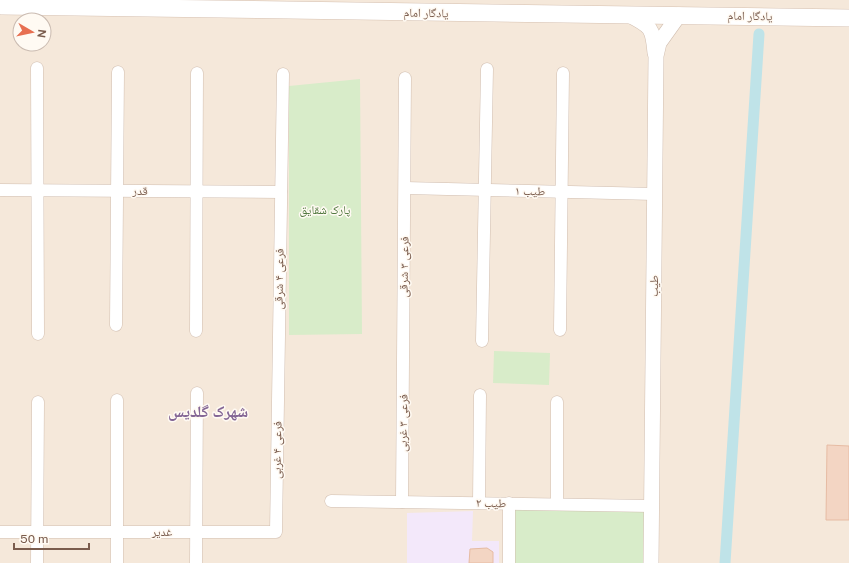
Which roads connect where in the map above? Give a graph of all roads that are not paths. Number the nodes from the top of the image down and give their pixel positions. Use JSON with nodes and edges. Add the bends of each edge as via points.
{"nodes":[{"id":1,"x":469,"y":0,"type":"edge"},
{"id":2,"x":2,"y":5,"type":"edge"},
{"id":3,"x":480,"y":13,"type":"junction"},
{"id":4,"x":629,"y":15,"type":"junction"},
{"id":5,"x":679,"y":15,"type":"junction"},
{"id":6,"x":849,"y":18,"type":"edge"},
{"id":7,"x":656,"y":56,"type":"junction"},
{"id":8,"x":37,"y":68,"type":"dead end"},
{"id":9,"x":487,"y":69,"type":"dead end"},
{"id":10,"x":118,"y":72,"type":"dead end"},
{"id":11,"x":197,"y":73,"type":"dead end"},
{"id":12,"x":563,"y":73,"type":"dead end"},
{"id":13,"x":283,"y":74,"type":"dead end"},
{"id":14,"x":405,"y":78,"type":"dead end"},
{"id":15,"x":405,"y":188,"type":"junction"},
{"id":16,"x":0,"y":190,"type":"edge"},
{"id":17,"x":37,"y":190,"type":"junction"},
{"id":18,"x":484,"y":190,"type":"junction"},
{"id":19,"x":117,"y":191,"type":"junction"},
{"id":20,"x":197,"y":191,"type":"junction"},
{"id":21,"x":281,"y":192,"type":"junction"},
{"id":22,"x":561,"y":192,"type":"junction"},
{"id":23,"x":654,"y":194,"type":"junction"},
{"id":24,"x":116,"y":325,"type":"dead end"},
{"id":25,"x":560,"y":330,"type":"dead end"},
{"id":26,"x":196,"y":331,"type":"dead end"},
{"id":27,"x":38,"y":334,"type":"dead end"},
{"id":28,"x":482,"y":341,"type":"dead end"},
{"id":29,"x":404,"y":345,"type":"joint"},
{"id":30,"x":278,"y":367,"type":"joint"},
{"id":31,"x":197,"y":393,"type":"dead end"},
{"id":32,"x":480,"y":395,"type":"dead end"},
{"id":33,"x":117,"y":400,"type":"dead end"},
{"id":34,"x":38,"y":402,"type":"dead end"},
{"id":35,"x":557,"y":402,"type":"dead end"},
{"id":36,"x":331,"y":501,"type":"dead end"},
{"id":37,"x":402,"y":502,"type":"junction"},
{"id":38,"x":479,"y":503,"type":"junction"},
{"id":39,"x":509,"y":503,"type":"junction"},
{"id":40,"x":557,"y":504,"type":"junction"},
{"id":41,"x":652,"y":506,"type":"junction"},
{"id":42,"x":0,"y":532,"type":"edge"},
{"id":43,"x":37,"y":532,"type":"junction"},
{"id":44,"x":117,"y":532,"type":"junction"},
{"id":45,"x":196,"y":532,"type":"junction"},
{"id":46,"x":276,"y":532,"type":"joint"},
{"id":47,"x":38,"y":563,"type":"edge"},
{"id":48,"x":117,"y":563,"type":"edge"},
{"id":49,"x":196,"y":563,"type":"edge"},
{"id":50,"x":509,"y":563,"type":"edge"},
{"id":51,"x":651,"y":563,"type":"edge"}],
"edges":[{"from":1,"to":3,"type":"main road"},
{"from":2,"to":3,"type":"main road","name":"یادگار امام"},
{"from":3,"to":4,"type":"main road","name":"یادگار امام"},
{"from":4,"to":5,"type":"main road","name":"یادگار امام"},
{"from":4,"to":7,"type":"street","via":[[644,23],[653,33]]},
{"from":5,"to":6,"type":"main road","name":"یادگار امام"},
{"from":5,"to":7,"type":"street","name":"طیب","via":[[659,43]]},
{"from":7,"to":23,"type":"street","name":"طیب"},
{"from":8,"to":17,"type":"street"},
{"from":9,"to":18,"type":"street"},
{"from":10,"to":19,"type":"street"},
{"from":11,"to":20,"type":"street"},
{"from":12,"to":22,"type":"street"},
{"from":13,"to":21,"type":"street"},
{"from":14,"to":15,"type":"street"},
{"from":15,"to":18,"type":"street","name":"طیب ۱"},
{"from":15,"to":29,"type":"street","name":"فرعی ۳ شرقی"},
{"from":16,"to":17,"type":"street","name":"قدر"},
{"from":17,"to":19,"type":"street","name":"قدر"},
{"from":17,"to":27,"type":"street"},
{"from":18,"to":22,"type":"street","name":"طیب ۱"},
{"from":18,"to":28,"type":"street"},
{"from":19,"to":20,"type":"street","name":"قدر"},
{"from":19,"to":24,"type":"street"},
{"from":20,"to":21,"type":"street","name":"قدر"},
{"from":20,"to":26,"type":"street"},
{"from":21,"to":30,"type":"street","name":"فرعی ۴ شرقی"},
{"from":22,"to":23,"type":"street","name":"طیب ۱"},
{"from":22,"to":25,"type":"street"},
{"from":23,"to":41,"type":"street","name":"طیب"},
{"from":29,"to":37,"type":"street","name":"فرعی ۳ غربی"},
{"from":30,"to":46,"type":"street","name":"فرعی ۴ غربی"},
{"from":31,"to":45,"type":"street"},
{"from":32,"to":38,"type":"street"},
{"from":33,"to":44,"type":"street"},
{"from":34,"to":43,"type":"street"},
{"from":35,"to":40,"type":"street"},
{"from":36,"to":37,"type":"street","name":"طیب ۲"},
{"from":37,"to":38,"type":"street","name":"طیب ۲"},
{"from":38,"to":39,"type":"street","name":"طیب ۲"},
{"from":39,"to":40,"type":"street","name":"طیب ۲"},
{"from":39,"to":50,"type":"street"},
{"from":40,"to":41,"type":"street","name":"طیب ۲"},
{"from":41,"to":51,"type":"street","name":"طیب"},
{"from":42,"to":43,"type":"street","name":"غدیر"},
{"from":43,"to":44,"type":"street","name":"غدیر"},
{"from":43,"to":47,"type":"street"},
{"from":44,"to":45,"type":"street","name":"غدیر"},
{"from":44,"to":48,"type":"street"},
{"from":45,"to":46,"type":"street","name":"غدیر"},
{"from":45,"to":49,"type":"street"}]}
